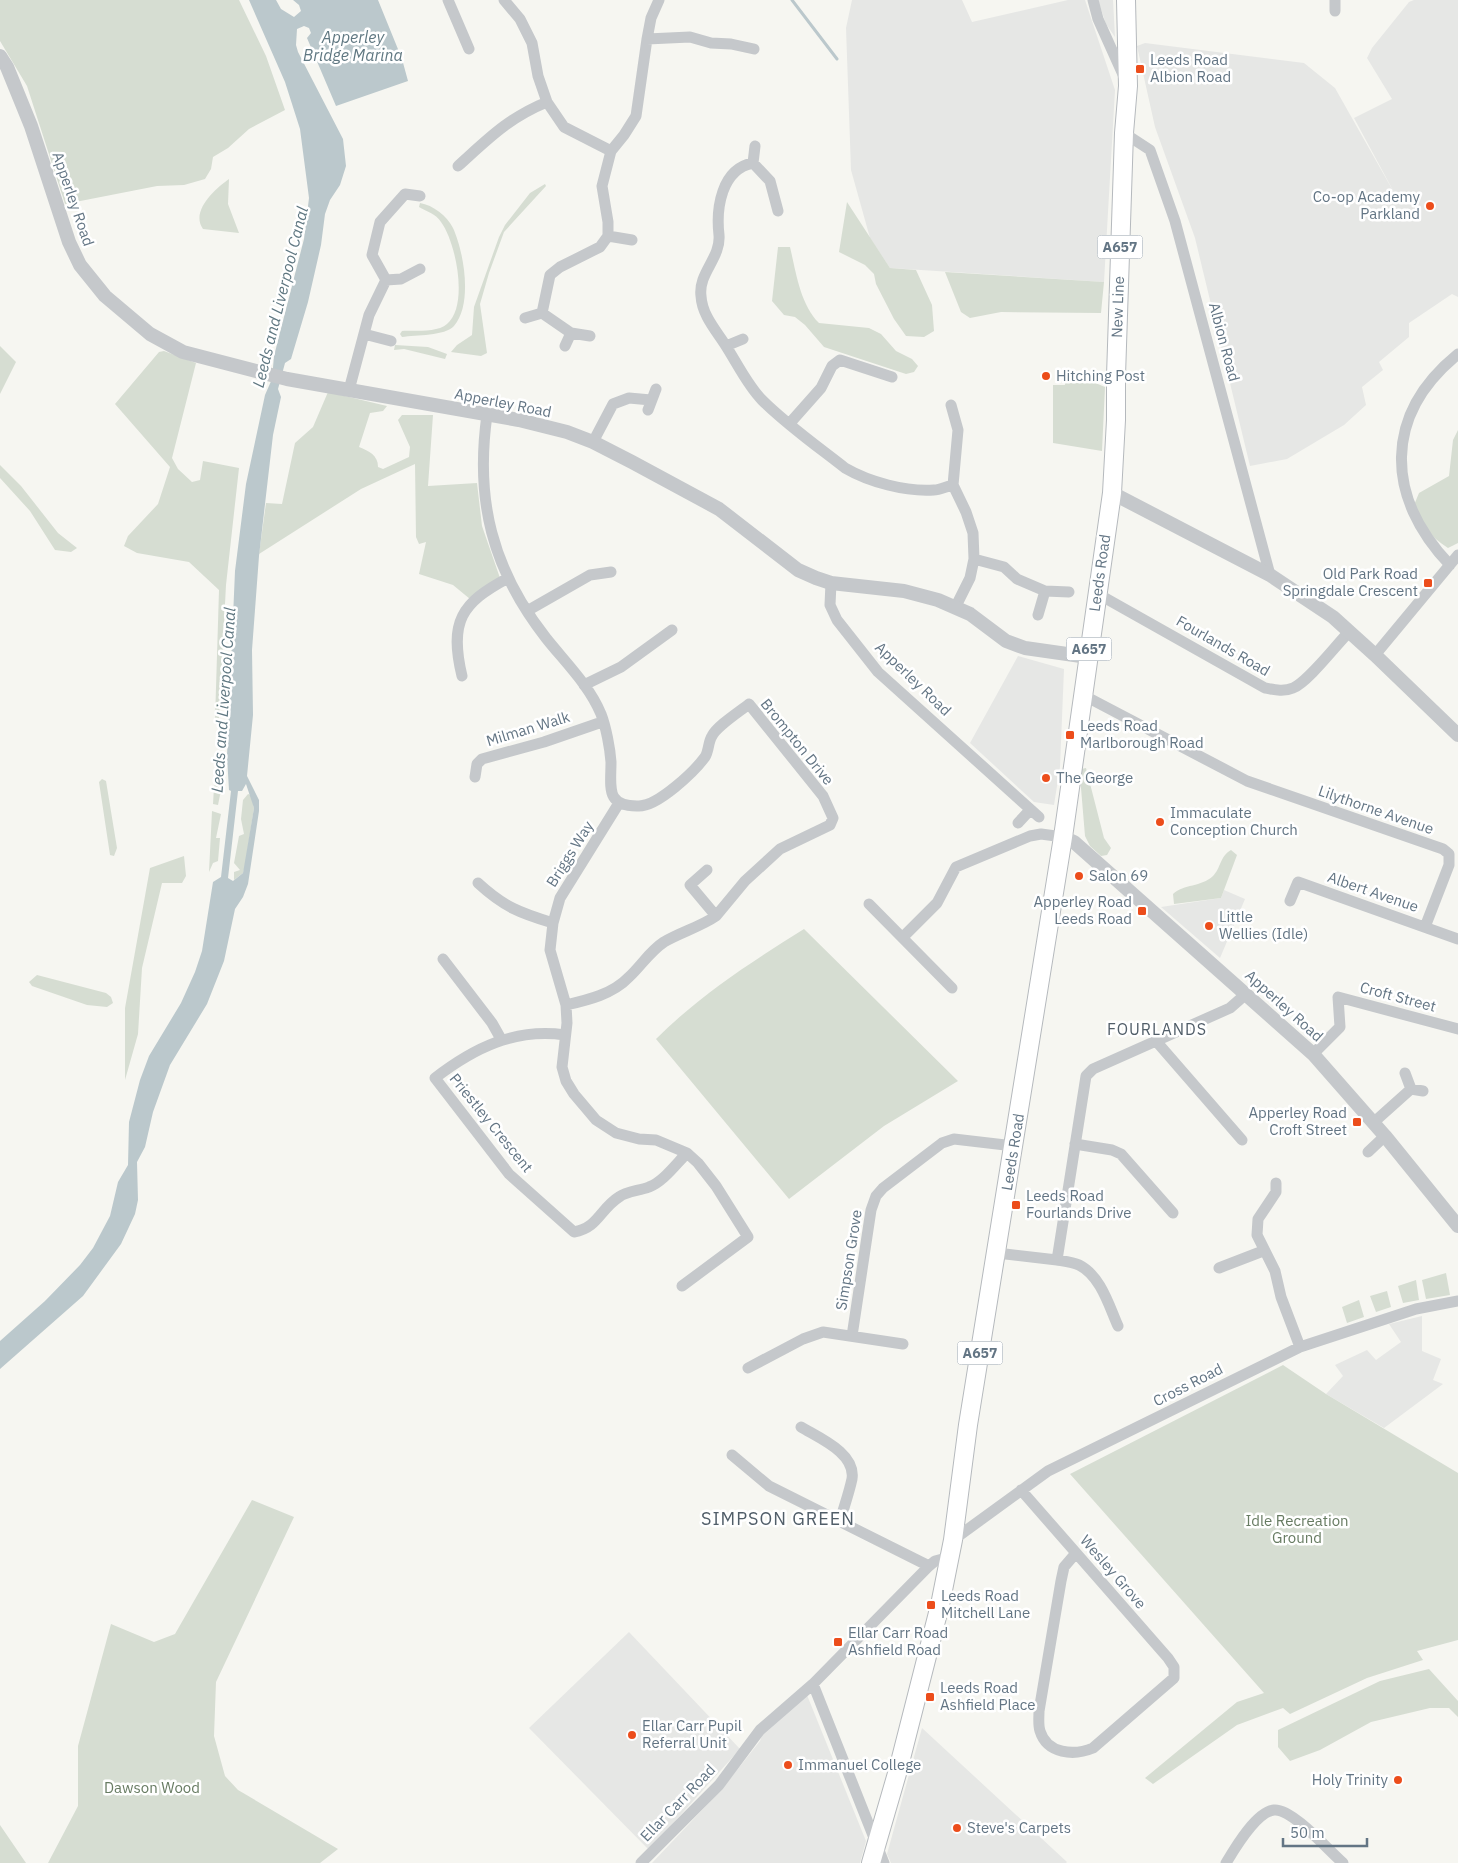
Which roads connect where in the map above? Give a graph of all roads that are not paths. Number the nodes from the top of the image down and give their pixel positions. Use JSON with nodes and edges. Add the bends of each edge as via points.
{"nodes":[{"id":1,"x":448,"y":0,"type":"edge"},
{"id":2,"x":659,"y":0,"type":"edge"},
{"id":3,"x":1092,"y":0,"type":"edge"},
{"id":4,"x":1126,"y":0,"type":"edge"},
{"id":5,"x":510,"y":2,"type":"edge"},
{"id":6,"x":647,"y":39,"type":"junction"},
{"id":7,"x":469,"y":49,"type":"dead end"},
{"id":8,"x":754,"y":49,"type":"dead end"},
{"id":9,"x":0,"y":56,"type":"edge"},
{"id":10,"x":1128,"y":86,"type":"junction"},
{"id":11,"x":547,"y":102,"type":"junction"},
{"id":12,"x":1124,"y":133,"type":"junction"},
{"id":13,"x":755,"y":146,"type":"dead end"},
{"id":14,"x":610,"y":151,"type":"junction"},
{"id":15,"x":753,"y":163,"type":"junction"},
{"id":16,"x":458,"y":166,"type":"dead end"},
{"id":17,"x":420,"y":196,"type":"dead end"},
{"id":18,"x":778,"y":211,"type":"dead end"},
{"id":19,"x":608,"y":236,"type":"junction"},
{"id":20,"x":632,"y":240,"type":"dead end"},
{"id":21,"x":420,"y":269,"type":"dead end"},
{"id":22,"x":386,"y":280,"type":"junction"},
{"id":23,"x":542,"y":313,"type":"junction"},
{"id":24,"x":526,"y":318,"type":"dead end"},
{"id":25,"x":571,"y":333,"type":"junction"},
{"id":26,"x":364,"y":334,"type":"junction"},
{"id":27,"x":590,"y":336,"type":"dead end"},
{"id":28,"x":743,"y":339,"type":"dead end"},
{"id":29,"x":391,"y":341,"type":"dead end"},
{"id":30,"x":565,"y":346,"type":"dead end"},
{"id":31,"x":726,"y":346,"type":"junction"},
{"id":32,"x":1458,"y":354,"type":"edge"},
{"id":33,"x":892,"y":377,"type":"dead end"},
{"id":34,"x":656,"y":389,"type":"dead end"},
{"id":35,"x":349,"y":390,"type":"junction"},
{"id":36,"x":951,"y":406,"type":"dead end"},
{"id":37,"x":487,"y":415,"type":"junction"},
{"id":38,"x":790,"y":423,"type":"junction"},
{"id":39,"x":593,"y":442,"type":"junction"},
{"id":40,"x":953,"y":484,"type":"junction"},
{"id":41,"x":1112,"y":493,"type":"junction"},
{"id":42,"x":1458,"y":555,"type":"edge"},
{"id":43,"x":974,"y":559,"type":"junction"},
{"id":44,"x":1450,"y":565,"type":"junction"},
{"id":45,"x":610,"y":572,"type":"dead end"},
{"id":46,"x":1270,"y":575,"type":"junction"},
{"id":47,"x":508,"y":578,"type":"junction"},
{"id":48,"x":831,"y":583,"type":"junction"},
{"id":49,"x":1045,"y":592,"type":"junction"},
{"id":50,"x":1068,"y":592,"type":"dead end"},
{"id":51,"x":1098,"y":594,"type":"junction"},
{"id":52,"x":956,"y":606,"type":"junction"},
{"id":53,"x":527,"y":611,"type":"junction"},
{"id":54,"x":1038,"y":615,"type":"dead end"},
{"id":55,"x":672,"y":630,"type":"dead end"},
{"id":56,"x":1349,"y":632,"type":"junction"},
{"id":57,"x":1375,"y":655,"type":"junction"},
{"id":58,"x":1088,"y":657,"type":"junction"},
{"id":59,"x":462,"y":676,"type":"dead end"},
{"id":60,"x":584,"y":685,"type":"junction"},
{"id":61,"x":1083,"y":695,"type":"junction"},
{"id":62,"x":602,"y":722,"type":"junction"},
{"id":63,"x":1458,"y":735,"type":"edge"},
{"id":64,"x":476,"y":777,"type":"dead end"},
{"id":65,"x":619,"y":802,"type":"junction"},
{"id":66,"x":1018,"y":823,"type":"dead end"},
{"id":67,"x":1062,"y":837,"type":"junction"},
{"id":68,"x":707,"y":870,"type":"dead end"},
{"id":69,"x":478,"y":883,"type":"dead end"},
{"id":70,"x":1290,"y":901,"type":"dead end"},
{"id":71,"x":869,"y":904,"type":"dead end"},
{"id":72,"x":716,"y":916,"type":"junction"},
{"id":73,"x":553,"y":923,"type":"junction"},
{"id":74,"x":1425,"y":927,"type":"junction"},
{"id":75,"x":903,"y":937,"type":"junction"},
{"id":76,"x":1458,"y":939,"type":"edge"},
{"id":77,"x":443,"y":959,"type":"dead end"},
{"id":78,"x":952,"y":988,"type":"dead end"},
{"id":79,"x":1246,"y":994,"type":"junction"},
{"id":80,"x":566,"y":1005,"type":"junction"},
{"id":81,"x":1458,"y":1029,"type":"edge"},
{"id":82,"x":565,"y":1035,"type":"junction"},
{"id":83,"x":501,"y":1039,"type":"junction"},
{"id":84,"x":1156,"y":1041,"type":"junction"},
{"id":85,"x":1313,"y":1054,"type":"junction"},
{"id":86,"x":1405,"y":1072,"type":"dead end"},
{"id":87,"x":1411,"y":1089,"type":"junction"},
{"id":88,"x":1423,"y":1091,"type":"dead end"},
{"id":89,"x":1373,"y":1122,"type":"junction"},
{"id":90,"x":1385,"y":1136,"type":"junction"},
{"id":91,"x":1242,"y":1140,"type":"dead end"},
{"id":92,"x":1075,"y":1144,"type":"junction"},
{"id":93,"x":1014,"y":1146,"type":"junction"},
{"id":94,"x":1368,"y":1152,"type":"dead end"},
{"id":95,"x":687,"y":1153,"type":"junction"},
{"id":96,"x":1276,"y":1183,"type":"dead end"},
{"id":97,"x":1173,"y":1214,"type":"dead end"},
{"id":98,"x":1455,"y":1217,"type":"edge"},
{"id":99,"x":1263,"y":1251,"type":"junction"},
{"id":100,"x":997,"y":1253,"type":"junction"},
{"id":101,"x":1056,"y":1260,"type":"junction"},
{"id":102,"x":1219,"y":1268,"type":"dead end"},
{"id":103,"x":682,"y":1286,"type":"dead end"},
{"id":104,"x":1458,"y":1301,"type":"edge"},
{"id":105,"x":1118,"y":1326,"type":"dead end"},
{"id":106,"x":852,"y":1336,"type":"junction"},
{"id":107,"x":903,"y":1344,"type":"dead end"},
{"id":108,"x":1300,"y":1347,"type":"junction"},
{"id":109,"x":748,"y":1368,"type":"dead end"},
{"id":110,"x":801,"y":1426,"type":"dead end"},
{"id":111,"x":732,"y":1455,"type":"dead end"},
{"id":112,"x":1021,"y":1490,"type":"junction"},
{"id":113,"x":840,"y":1521,"type":"junction"},
{"id":114,"x":952,"y":1548,"type":"junction"},
{"id":115,"x":1076,"y":1553,"type":"junction"},
{"id":116,"x":929,"y":1566,"type":"junction"},
{"id":117,"x":813,"y":1684,"type":"junction"},
{"id":118,"x":877,"y":1844,"type":"junction"},
{"id":119,"x":641,"y":1863,"type":"edge"},
{"id":120,"x":871,"y":1863,"type":"edge"},
{"id":121,"x":884,"y":1863,"type":"edge"},
{"id":122,"x":1226,"y":1863,"type":"edge"},
{"id":123,"x":1343,"y":1863,"type":"edge"}],
"edges":[{"from":1,"to":7,"type":"street"},
{"from":2,"to":6,"type":"street"},
{"from":3,"to":10,"type":"street"},
{"from":4,"to":10,"type":"main road","name":"New Line","number":"A657"},
{"from":5,"to":11,"type":"street","via":[[532,43]]},
{"from":6,"to":8,"type":"street","via":[[690,37]]},
{"from":6,"to":14,"type":"street","via":[[636,116]]},
{"from":9,"to":35,"type":"street","name":"Apperley Road","via":[[27,117],[69,242],[96,287],[130,319],[168,345],[198,357],[287,380]]},
{"from":10,"to":12,"type":"main road","name":"New Line","number":"A657"},
{"from":11,"to":14,"type":"street","via":[[564,127]]},
{"from":11,"to":16,"type":"street","via":[[522,113],[499,129]]},
{"from":12,"to":41,"type":"main road","name":"New Line","number":"A657"},
{"from":12,"to":46,"type":"street","name":"Albion Road","via":[[1150,150],[1175,221]]},
{"from":13,"to":15,"type":"street"},
{"from":14,"to":19,"type":"street","via":[[602,186]]},
{"from":15,"to":18,"type":"street","via":[[770,181]]},
{"from":15,"to":31,"type":"street","via":[[738,170],[723,190],[717,206],[718,252],[701,284],[704,313]]},
{"from":17,"to":22,"type":"street","via":[[405,194],[380,222],[372,255]]},
{"from":19,"to":20,"type":"street"},
{"from":19,"to":23,"type":"street","via":[[600,247],[550,275]]},
{"from":21,"to":22,"type":"street","via":[[400,279]]},
{"from":22,"to":26,"type":"street","via":[[369,315]]},
{"from":23,"to":24,"type":"street"},
{"from":23,"to":25,"type":"street"},
{"from":25,"to":27,"type":"street"},
{"from":25,"to":30,"type":"street"},
{"from":26,"to":29,"type":"street"},
{"from":26,"to":35,"type":"street"},
{"from":28,"to":31,"type":"street"},
{"from":31,"to":38,"type":"street","via":[[761,399]]},
{"from":32,"to":44,"type":"street","via":[[1438,370],[1410,412],[1401,464],[1407,498],[1417,522],[1432,546]]},
{"from":33,"to":38,"type":"street","via":[[840,360],[832,366],[821,388]]},
{"from":34,"to":39,"type":"street","via":[[650,405],[629,398],[613,404]]},
{"from":35,"to":37,"type":"street","name":"Apperley Road"},
{"from":36,"to":40,"type":"street","via":[[958,430]]},
{"from":37,"to":39,"type":"street","name":"Apperley Road","via":[[548,427]]},
{"from":37,"to":47,"type":"street","via":[[483,490],[488,522]]},
{"from":38,"to":40,"type":"street","via":[[857,475],[927,490]]},
{"from":39,"to":48,"type":"street","name":"Apperley Road","via":[[719,509],[798,570]]},
{"from":40,"to":43,"type":"street","via":[[972,533]]},
{"from":41,"to":46,"type":"street"},
{"from":41,"to":51,"type":"main road","name":"Leeds Road","number":"A657"},
{"from":42,"to":44,"type":"street"},
{"from":43,"to":49,"type":"street","via":[[1004,567],[1017,579]]},
{"from":43,"to":52,"type":"street","via":[[970,578]]},
{"from":44,"to":57,"type":"street"},
{"from":45,"to":53,"type":"street","via":[[590,575]]},
{"from":46,"to":56,"type":"street","via":[[1333,617]]},
{"from":47,"to":53,"type":"street"},
{"from":47,"to":59,"type":"street","via":[[470,602],[460,622],[455,640]]},
{"from":48,"to":52,"type":"street","via":[[904,591]]},
{"from":48,"to":66,"type":"street","name":"Apperley Road","via":[[830,605],[837,620],[878,672],[1034,814]]},
{"from":49,"to":50,"type":"street"},
{"from":49,"to":54,"type":"street"},
{"from":51,"to":56,"type":"street","name":"Fourlands Road","via":[[1265,688],[1281,691],[1294,688],[1304,680]]},
{"from":51,"to":58,"type":"main road","name":"Leeds Road","number":"A657"},
{"from":52,"to":58,"type":"street","via":[[1006,641],[1025,648]]},
{"from":53,"to":60,"type":"street"},
{"from":55,"to":60,"type":"street","via":[[621,667]]},
{"from":56,"to":57,"type":"street"},
{"from":57,"to":63,"type":"street"},
{"from":58,"to":61,"type":"main road","name":"Leeds Road","number":"A657"},
{"from":60,"to":62,"type":"street","via":[[601,714]]},
{"from":61,"to":67,"type":"main road","name":"Leeds Road","number":"A657"},
{"from":61,"to":74,"type":"street","name":"Lilythorne Avenue","via":[[1247,781],[1442,849],[1449,854],[1449,865]]},
{"from":62,"to":64,"type":"street","name":"Milman Walk","via":[[482,759],[477,764]]},
{"from":62,"to":65,"type":"street","via":[[611,761],[610,787]]},
{"from":65,"to":72,"type":"street","name":"Brompton Drive","via":[[641,806],[653,802],[684,779],[706,756],[712,735],[749,704],[823,796],[833,818],[830,825],[780,849],[745,881]]},
{"from":65,"to":73,"type":"street","name":"Briggs Way","via":[[564,890]]},
{"from":67,"to":75,"type":"street","via":[[1030,836],[956,867],[937,903]]},
{"from":67,"to":79,"type":"street","name":"Apperley Road","via":[[1074,842]]},
{"from":67,"to":93,"type":"main road","name":"Leeds Road","number":"A657"},
{"from":68,"to":72,"type":"street","via":[[690,886]]},
{"from":69,"to":73,"type":"street","via":[[497,900],[518,912]]},
{"from":70,"to":74,"type":"street","name":"Albert Avenue","via":[[1298,882]]},
{"from":71,"to":75,"type":"street"},
{"from":72,"to":80,"type":"street","via":[[665,941],[627,980],[611,990]]},
{"from":73,"to":80,"type":"street","name":"Briggs Way","via":[[550,950]]},
{"from":74,"to":76,"type":"street","name":"Albert Avenue"},
{"from":75,"to":78,"type":"street"},
{"from":77,"to":83,"type":"street"},
{"from":79,"to":84,"type":"street","via":[[1230,1008]]},
{"from":79,"to":85,"type":"street","name":"Apperley Road"},
{"from":80,"to":82,"type":"street","name":"Briggs Way"},
{"from":81,"to":85,"type":"street","name":"Croft Street","via":[[1338,997],[1340,1027]]},
{"from":82,"to":83,"type":"street","via":[[545,1032]]},
{"from":82,"to":95,"type":"street","name":"Briggs Way","via":[[562,1067],[566,1081],[596,1120],[616,1133],[663,1142]]},
{"from":83,"to":95,"type":"street","name":"Priestley Crescent","via":[[473,1052],[435,1078],[509,1174],[574,1232],[586,1230],[621,1195],[650,1187]]},
{"from":84,"to":91,"type":"street"},
{"from":84,"to":92,"type":"street","via":[[1086,1076]]},
{"from":85,"to":89,"type":"street","name":"Apperley Road"},
{"from":86,"to":87,"type":"street"},
{"from":87,"to":88,"type":"street"},
{"from":87,"to":89,"type":"street"},
{"from":89,"to":90,"type":"street","name":"Apperley Road"},
{"from":90,"to":94,"type":"street"},
{"from":90,"to":98,"type":"street","name":"Apperley Road"},
{"from":92,"to":97,"type":"street","via":[[1121,1154]]},
{"from":92,"to":101,"type":"street"},
{"from":93,"to":100,"type":"main road","name":"Leeds Road","number":"A657"},
{"from":93,"to":106,"type":"street","name":"Simpson Grove","via":[[954,1139],[942,1143],[876,1196],[871,1210]]},
{"from":95,"to":103,"type":"street","via":[[716,1186],[748,1237]]},
{"from":96,"to":99,"type":"street","via":[[1276,1192],[1258,1219],[1257,1235]]},
{"from":99,"to":102,"type":"street"},
{"from":99,"to":108,"type":"street","via":[[1275,1271]]},
{"from":100,"to":101,"type":"street"},
{"from":100,"to":114,"type":"main road","name":"Leeds Road","number":"A657","via":[[968,1425]]},
{"from":101,"to":105,"type":"street","via":[[1079,1264],[1090,1273],[1099,1284]]},
{"from":104,"to":108,"type":"street","name":"Cross Road","via":[[1416,1309]]},
{"from":106,"to":107,"type":"street"},
{"from":106,"to":109,"type":"street","via":[[823,1332]]},
{"from":108,"to":112,"type":"street","name":"Cross Road","via":[[1048,1471]]},
{"from":110,"to":113,"type":"street","via":[[841,1451],[852,1469]]},
{"from":111,"to":113,"type":"street","via":[[769,1486]]},
{"from":112,"to":114,"type":"street","name":"Cross Road"},
{"from":112,"to":115,"type":"street","name":"Wesley Grove"},
{"from":113,"to":116,"type":"street"},
{"from":114,"to":116,"type":"street","name":"Ellar Carr Road"},
{"from":114,"to":118,"type":"main road","name":"Leeds Road","number":"A657"},
{"from":115,"to":115,"type":"street","name":"Wesley Grove","via":[[1064,1567],[1060,1581],[1038,1711],[1040,1730],[1045,1740],[1056,1749],[1080,1754],[1093,1748],[1174,1678],[1174,1667]]},
{"from":116,"to":117,"type":"street","name":"Ellar Carr Road"},
{"from":117,"to":118,"type":"street"},
{"from":117,"to":119,"type":"street","name":"Ellar Carr Road","via":[[760,1730],[719,1785]]},
{"from":118,"to":120,"type":"main road","name":"Leeds Road","number":"A657"},
{"from":118,"to":121,"type":"street"},
{"from":122,"to":123,"type":"street","via":[[1260,1816],[1274,1810],[1289,1813]]}]}
